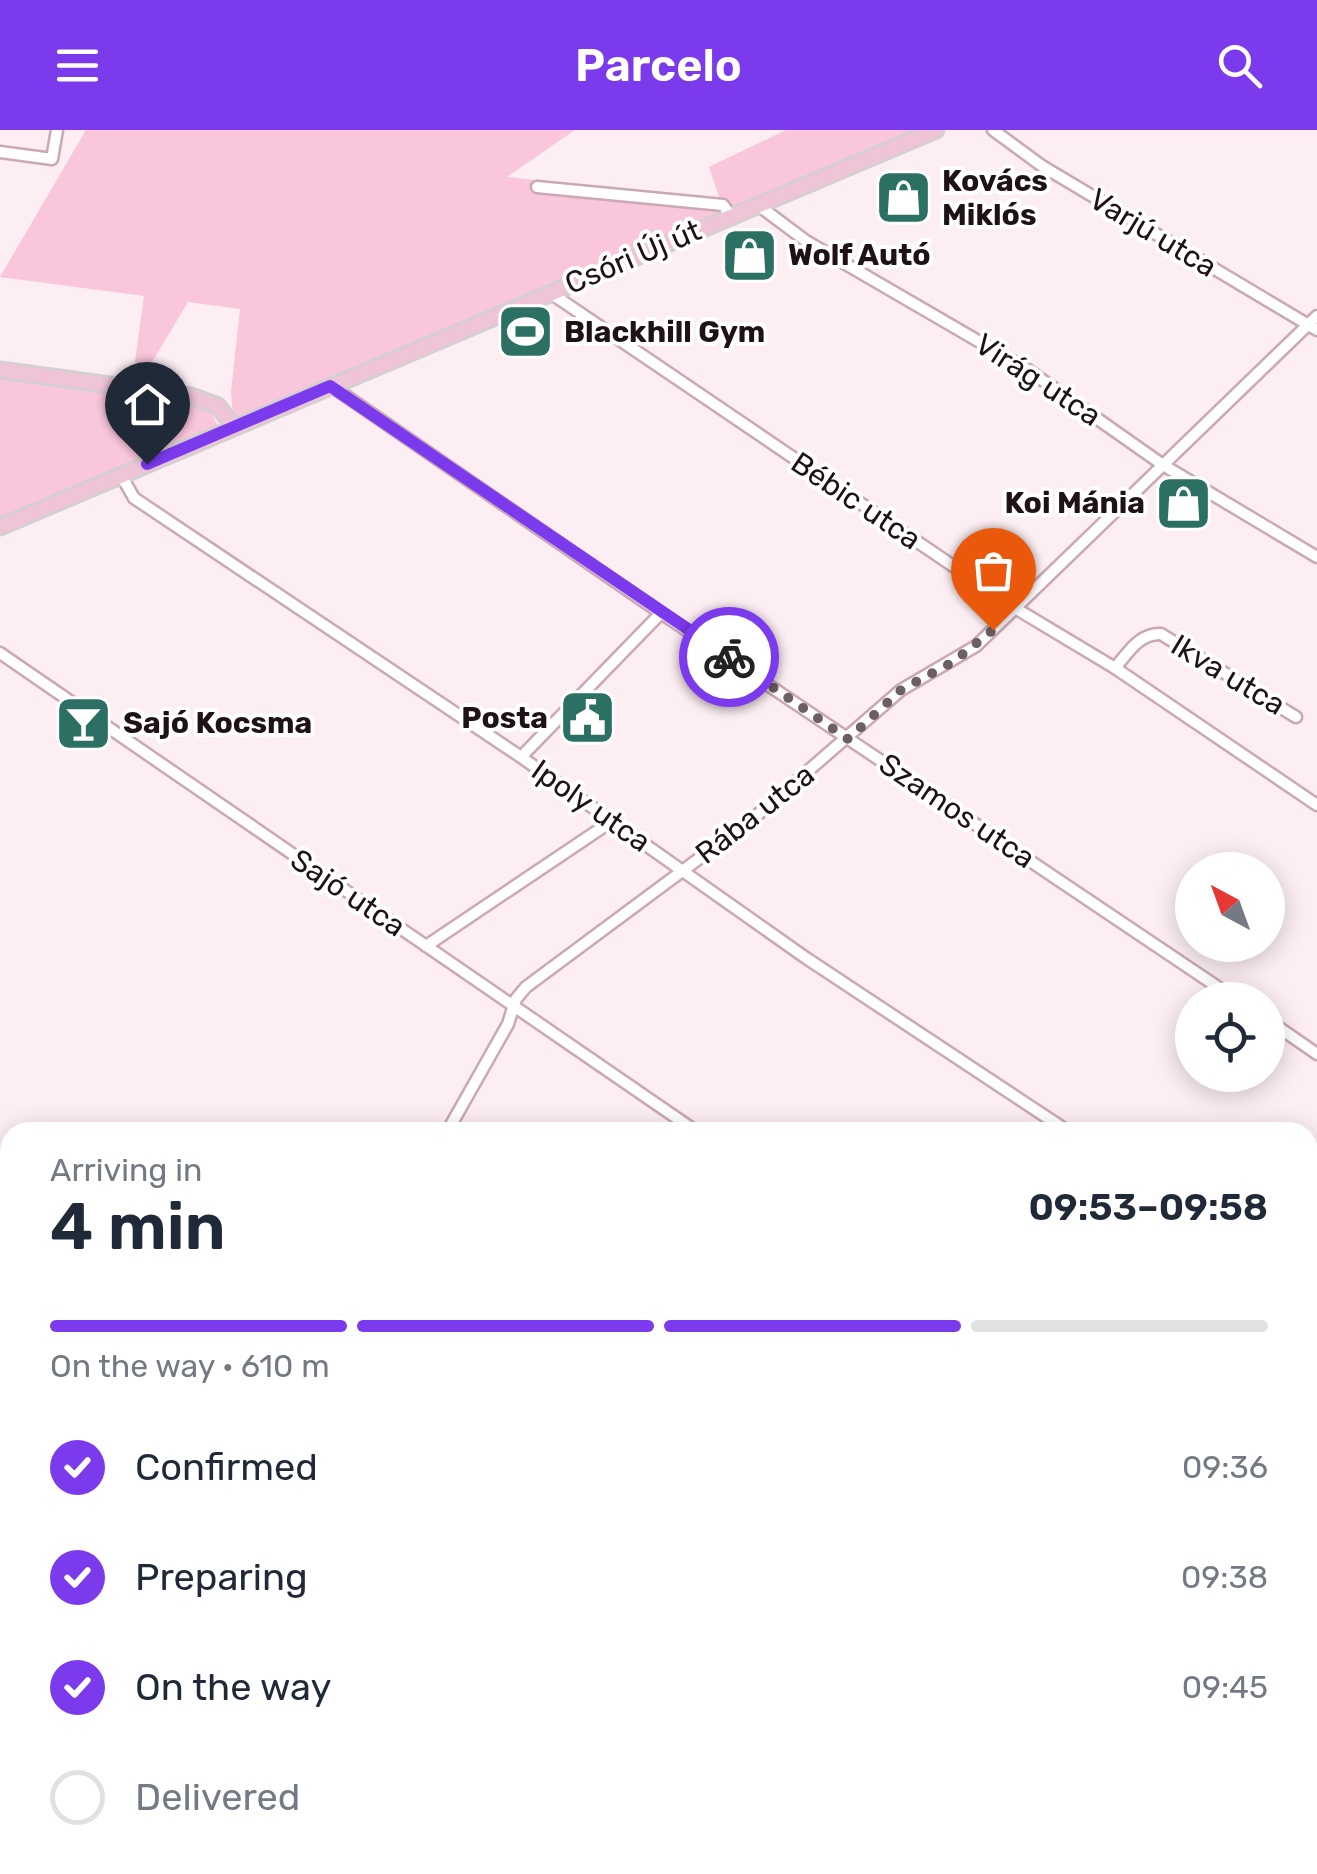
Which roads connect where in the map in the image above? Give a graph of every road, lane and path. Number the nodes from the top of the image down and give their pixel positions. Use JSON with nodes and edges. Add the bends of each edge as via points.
{"nodes":[{"id":1,"x":57,"y":130,"type":"edge"},
{"id":2,"x":936,"y":130,"type":"edge"},
{"id":3,"x":993,"y":130,"type":"edge"},
{"id":4,"x":0,"y":152,"type":"edge"},
{"id":5,"x":538,"y":187,"type":"dead end"},
{"id":6,"x":758,"y":205,"type":"junction"},
{"id":7,"x":731,"y":216,"type":"junction"},
{"id":8,"x":549,"y":292,"type":"junction"},
{"id":9,"x":1314,"y":324,"type":"edge"},
{"id":10,"x":0,"y":370,"type":"edge"},
{"id":11,"x":330,"y":386,"type":"junction"},
{"id":12,"x":227,"y":430,"type":"junction"},
{"id":13,"x":1164,"y":465,"type":"junction"},
{"id":14,"x":121,"y":475,"type":"junction"},
{"id":15,"x":0,"y":527,"type":"edge"},
{"id":16,"x":1317,"y":558,"type":"edge"},
{"id":17,"x":1015,"y":608,"type":"junction"},
{"id":18,"x":661,"y":612,"type":"junction"},
{"id":19,"x":0,"y":653,"type":"edge"},
{"id":20,"x":1115,"y":668,"type":"junction"},
{"id":21,"x":1296,"y":716,"type":"dead end"},
{"id":22,"x":848,"y":739,"type":"junction"},
{"id":23,"x":520,"y":757,"type":"junction"},
{"id":24,"x":1317,"y":805,"type":"edge"},
{"id":25,"x":612,"y":821,"type":"junction"},
{"id":26,"x":683,"y":870,"type":"junction"},
{"id":27,"x":426,"y":946,"type":"junction"},
{"id":28,"x":1210,"y":982,"type":"edge"},
{"id":29,"x":512,"y":1008,"type":"junction"},
{"id":30,"x":1285,"y":1031,"type":"edge"},
{"id":31,"x":1316,"y":1050,"type":"edge"},
{"id":32,"x":453,"y":1122,"type":"edge"},
{"id":33,"x":682,"y":1122,"type":"edge"},
{"id":34,"x":1054,"y":1122,"type":"edge"}],
"edges":[{"from":1,"to":4,"type":"street","via":[[52,159]]},
{"from":2,"to":6,"type":"main road","name":"Csóri Új út"},
{"from":3,"to":9,"type":"street","name":"Varjú utca","via":[[1042,166]]},
{"from":5,"to":7,"type":"street","via":[[724,204]]},
{"from":6,"to":7,"type":"main road","name":"Csóri Új út"},
{"from":6,"to":13,"type":"street","name":"Virág utca","via":[[806,241],[1038,376]]},
{"from":7,"to":8,"type":"main road","name":"Csóri Új út"},
{"from":8,"to":11,"type":"main road","name":"Csóri Új út"},
{"from":8,"to":17,"type":"street","name":"Bébic utca"},
{"from":9,"to":13,"type":"street","name":"Rába utca"},
{"from":10,"to":12,"type":"main road","via":[[204,401],[224,411]]},
{"from":11,"to":12,"type":"main road","name":"Csóri Új út"},
{"from":11,"to":18,"type":"street","name":"Szamos utca"},
{"from":12,"to":14,"type":"main road","name":"Csóri Új út"},
{"from":13,"to":16,"type":"street","name":"Virág utca"},
{"from":13,"to":17,"type":"street","name":"Rába utca"},
{"from":14,"to":15,"type":"main road","name":"Csóri Új út"},
{"from":14,"to":23,"type":"street","name":"Ipoly utca","via":[[134,498]]},
{"from":17,"to":20,"type":"street","name":"Bébic utca"},
{"from":17,"to":22,"type":"street","name":"Rába utca","via":[[964,655],[901,690]]},
{"from":18,"to":22,"type":"street","name":"Szamos utca"},
{"from":18,"to":23,"type":"street"},
{"from":19,"to":27,"type":"street","name":"Sajó utca"},
{"from":20,"to":21,"type":"street","name":"Ikva utca","via":[[1138,641],[1161,634]]},
{"from":20,"to":24,"type":"street","name":"Bébic utca"},
{"from":22,"to":26,"type":"street","name":"Rába utca"},
{"from":22,"to":28,"type":"street","name":"Szamos utca"},
{"from":23,"to":25,"type":"street","name":"Ipoly utca"},
{"from":25,"to":26,"type":"street","name":"Ipoly utca"},
{"from":25,"to":27,"type":"street"},
{"from":26,"to":29,"type":"street","name":"Rába utca","via":[[526,987]]},
{"from":26,"to":34,"type":"street","name":"Ipoly utca"},
{"from":27,"to":29,"type":"street","name":"Sajó utca"},
{"from":29,"to":32,"type":"street","name":"Rába utca"},
{"from":29,"to":33,"type":"street","name":"Sajó utca"},
{"from":30,"to":31,"type":"street"}]}
